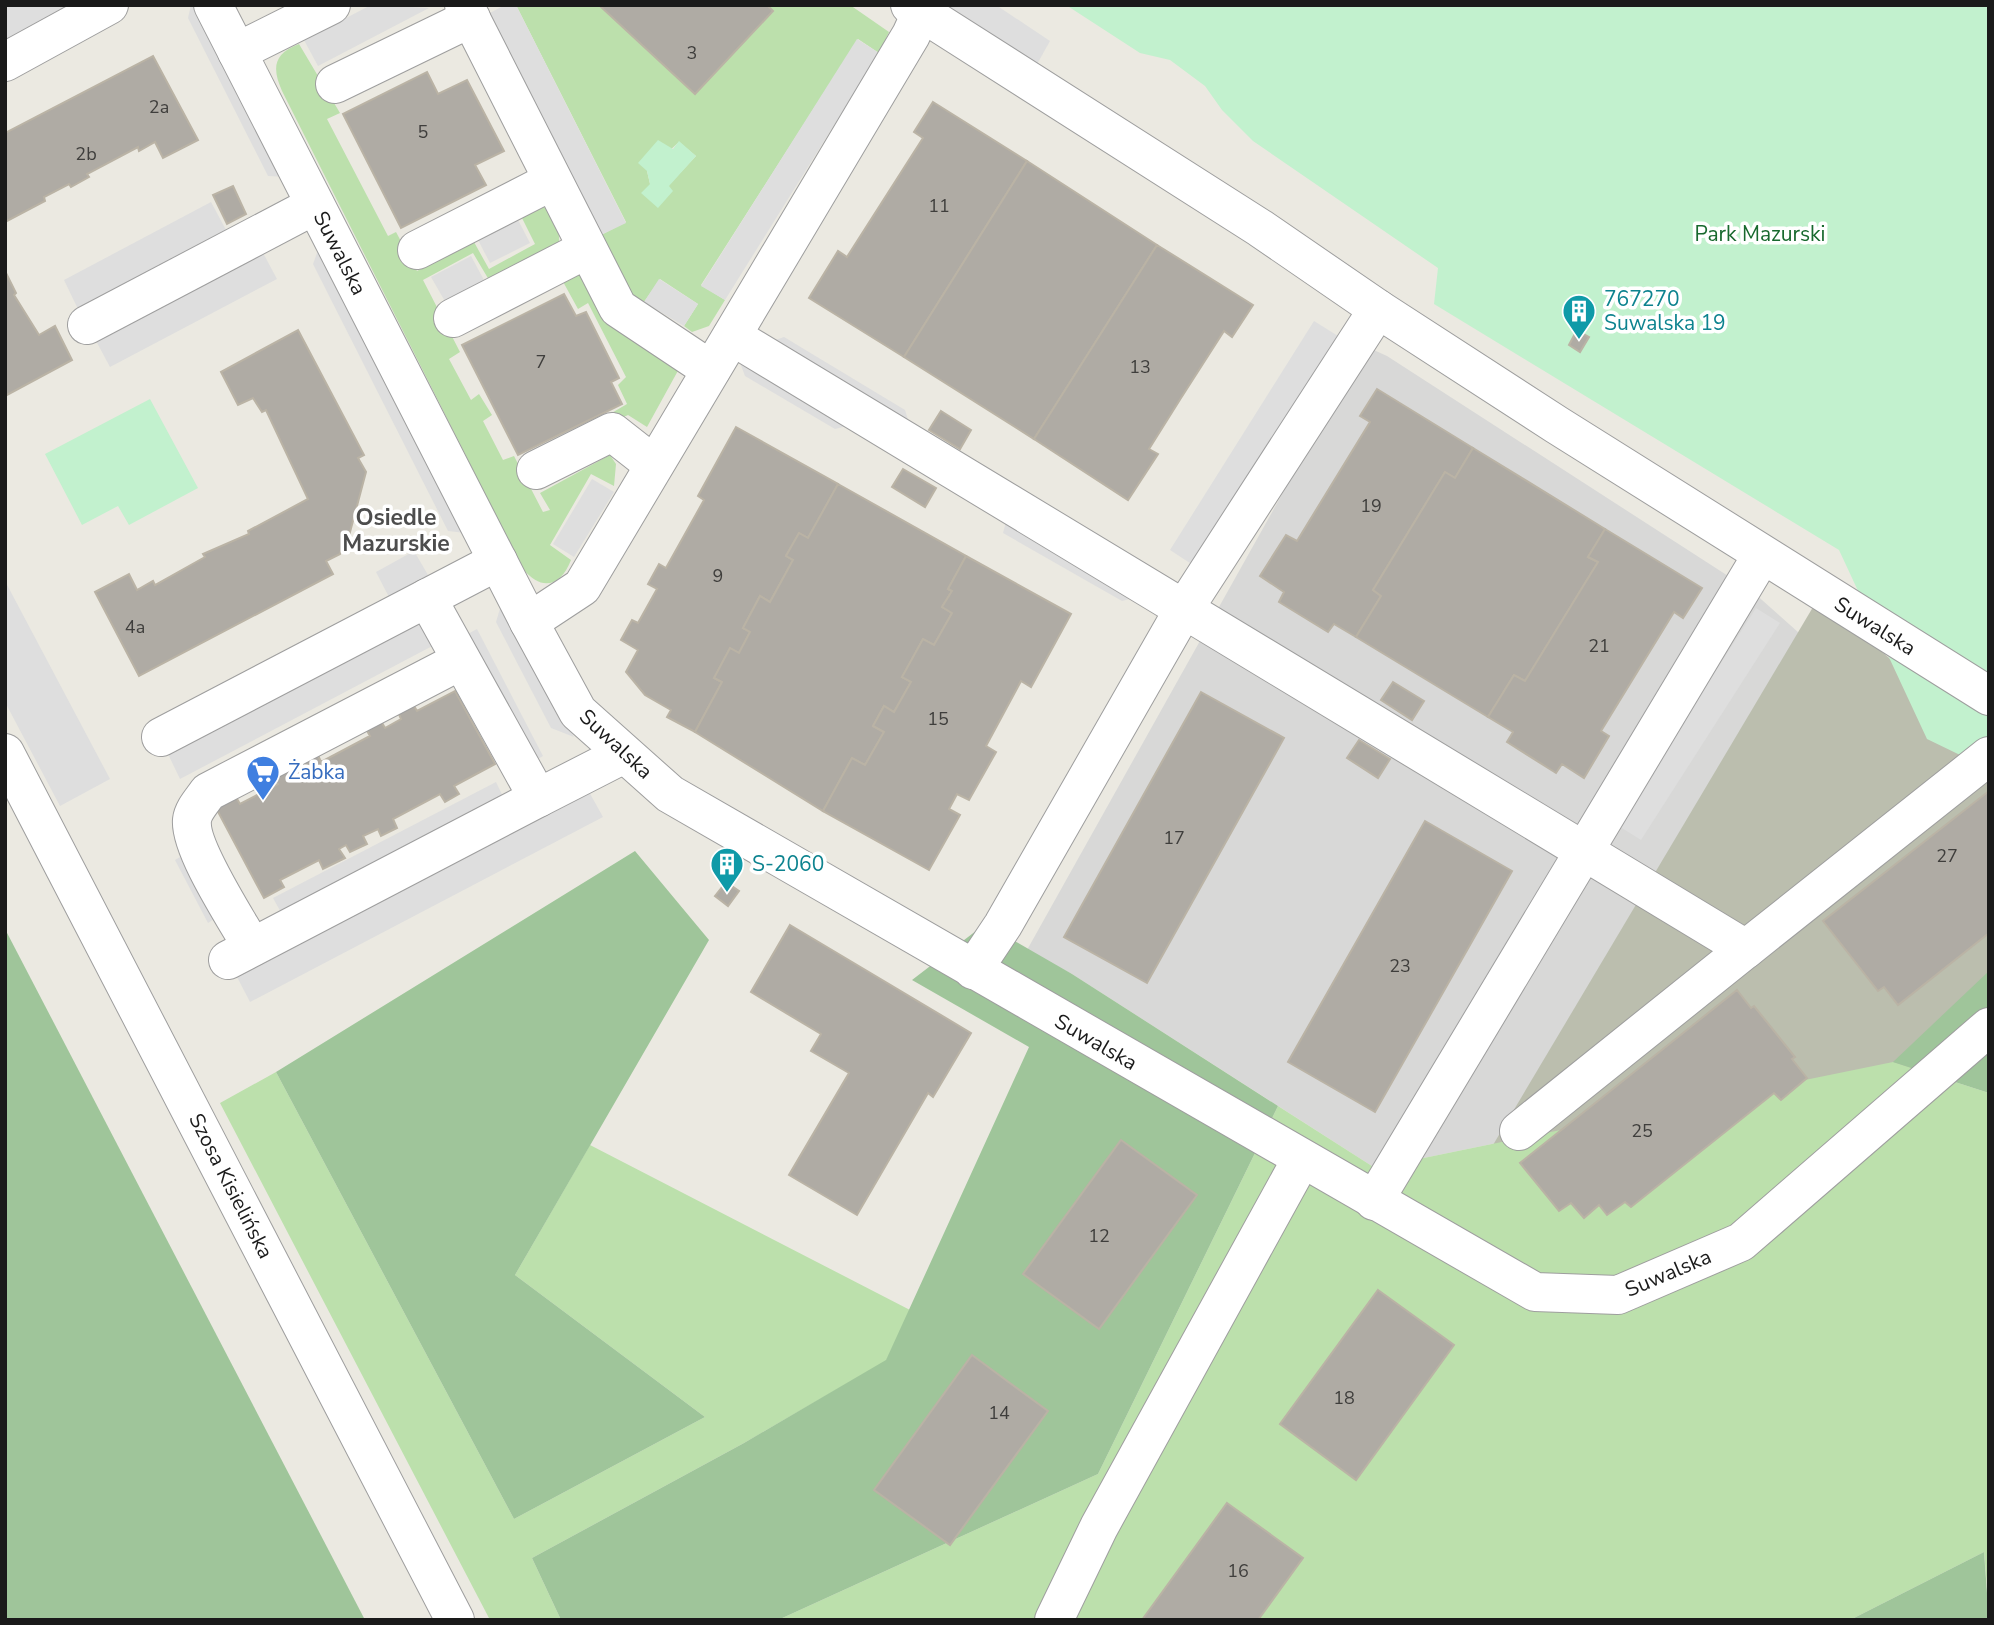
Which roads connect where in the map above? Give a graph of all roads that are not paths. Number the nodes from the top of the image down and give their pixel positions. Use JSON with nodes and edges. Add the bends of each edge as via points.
{"nodes":[{"id":1,"x":109,"y":5,"type":"edge"},
{"id":2,"x":213,"y":5,"type":"edge"},
{"id":3,"x":331,"y":5,"type":"edge"},
{"id":4,"x":916,"y":9,"type":"edge"},
{"id":5,"x":468,"y":12,"type":"edge"},
{"id":6,"x":237,"y":52,"type":"junction"},
{"id":7,"x":5,"y":62,"type":"edge"},
{"id":8,"x":335,"y":84,"type":"dead end"},
{"id":9,"x":552,"y":181,"type":"junction"},
{"id":10,"x":315,"y":205,"type":"junction"},
{"id":11,"x":586,"y":249,"type":"junction"},
{"id":12,"x":417,"y":250,"type":"dead end"},
{"id":13,"x":1378,"y":309,"type":"junction"},
{"id":14,"x":453,"y":318,"type":"dead end"},
{"id":15,"x":87,"y":325,"type":"dead end"},
{"id":16,"x":732,"y":336,"type":"junction"},
{"id":17,"x":711,"y":370,"type":"junction"},
{"id":18,"x":654,"y":466,"type":"junction"},
{"id":19,"x":536,"y":470,"type":"dead end"},
{"id":20,"x":1762,"y":555,"type":"junction"},
{"id":21,"x":498,"y":561,"type":"junction"},
{"id":22,"x":427,"y":598,"type":"junction"},
{"id":23,"x":1184,"y":609,"type":"junction"},
{"id":24,"x":529,"y":622,"type":"junction"},
{"id":25,"x":460,"y":661,"type":"junction"},
{"id":26,"x":1989,"y":696,"type":"edge"},
{"id":27,"x":161,"y":737,"type":"dead end"},
{"id":28,"x":5,"y":753,"type":"edge"},
{"id":29,"x":624,"y":754,"type":"junction"},
{"id":30,"x":1989,"y":756,"type":"edge"},
{"id":31,"x":538,"y":798,"type":"junction"},
{"id":32,"x":1582,"y":852,"type":"junction"},
{"id":33,"x":1746,"y":949,"type":"junction"},
{"id":34,"x":973,"y":970,"type":"junction"},
{"id":35,"x":1989,"y":1027,"type":"edge"},
{"id":36,"x":1519,"y":1131,"type":"dead end"},
{"id":37,"x":1301,"y":1160,"type":"junction"},
{"id":38,"x":1374,"y":1201,"type":"junction"},
{"id":39,"x":455,"y":1620,"type":"edge"},
{"id":40,"x":1054,"y":1620,"type":"edge"}],
"edges":[{"from":1,"to":7,"type":"street"},
{"from":2,"to":6,"type":"street","name":"Suwalska"},
{"from":3,"to":6,"type":"street"},
{"from":4,"to":13,"type":"street","name":"Suwalska","via":[[1260,228]]},
{"from":4,"to":16,"type":"street","via":[[911,35]]},
{"from":5,"to":8,"type":"street"},
{"from":5,"to":9,"type":"street"},
{"from":6,"to":10,"type":"street","name":"Suwalska"},
{"from":9,"to":11,"type":"street"},
{"from":9,"to":12,"type":"street"},
{"from":10,"to":15,"type":"street"},
{"from":10,"to":21,"type":"street","name":"Suwalska"},
{"from":11,"to":14,"type":"street"},
{"from":11,"to":17,"type":"street","via":[[618,309]]},
{"from":13,"to":20,"type":"street","name":"Suwalska"},
{"from":13,"to":23,"type":"street"},
{"from":16,"to":17,"type":"street"},
{"from":16,"to":23,"type":"street"},
{"from":17,"to":18,"type":"street"},
{"from":18,"to":19,"type":"street","via":[[612,432]]},
{"from":18,"to":24,"type":"street","via":[[582,587]]},
{"from":20,"to":26,"type":"street","name":"Suwalska"},
{"from":20,"to":32,"type":"street"},
{"from":21,"to":22,"type":"street"},
{"from":21,"to":24,"type":"street","name":"Suwalska"},
{"from":22,"to":25,"type":"street"},
{"from":22,"to":27,"type":"street"},
{"from":23,"to":32,"type":"street"},
{"from":23,"to":34,"type":"street"},
{"from":24,"to":29,"type":"street","name":"Suwalska","via":[[578,712]]},
{"from":25,"to":31,"type":"street"},
{"from":25,"to":31,"type":"street","via":[[208,792],[192,816],[191,830],[240,953]]},
{"from":28,"to":39,"type":"street","name":"Szosa Kisielińska"},
{"from":29,"to":31,"type":"street"},
{"from":29,"to":34,"type":"street","name":"Suwalska","via":[[670,794]]},
{"from":30,"to":33,"type":"street"},
{"from":32,"to":33,"type":"street"},
{"from":32,"to":38,"type":"street"},
{"from":33,"to":36,"type":"street"},
{"from":34,"to":37,"type":"street","name":"Suwalska"},
{"from":35,"to":38,"type":"street","name":"Suwalska","via":[[1741,1242],[1618,1295],[1535,1292]]},
{"from":37,"to":38,"type":"street","name":"Suwalska"},
{"from":37,"to":40,"type":"street","via":[[1099,1527]]}]}
